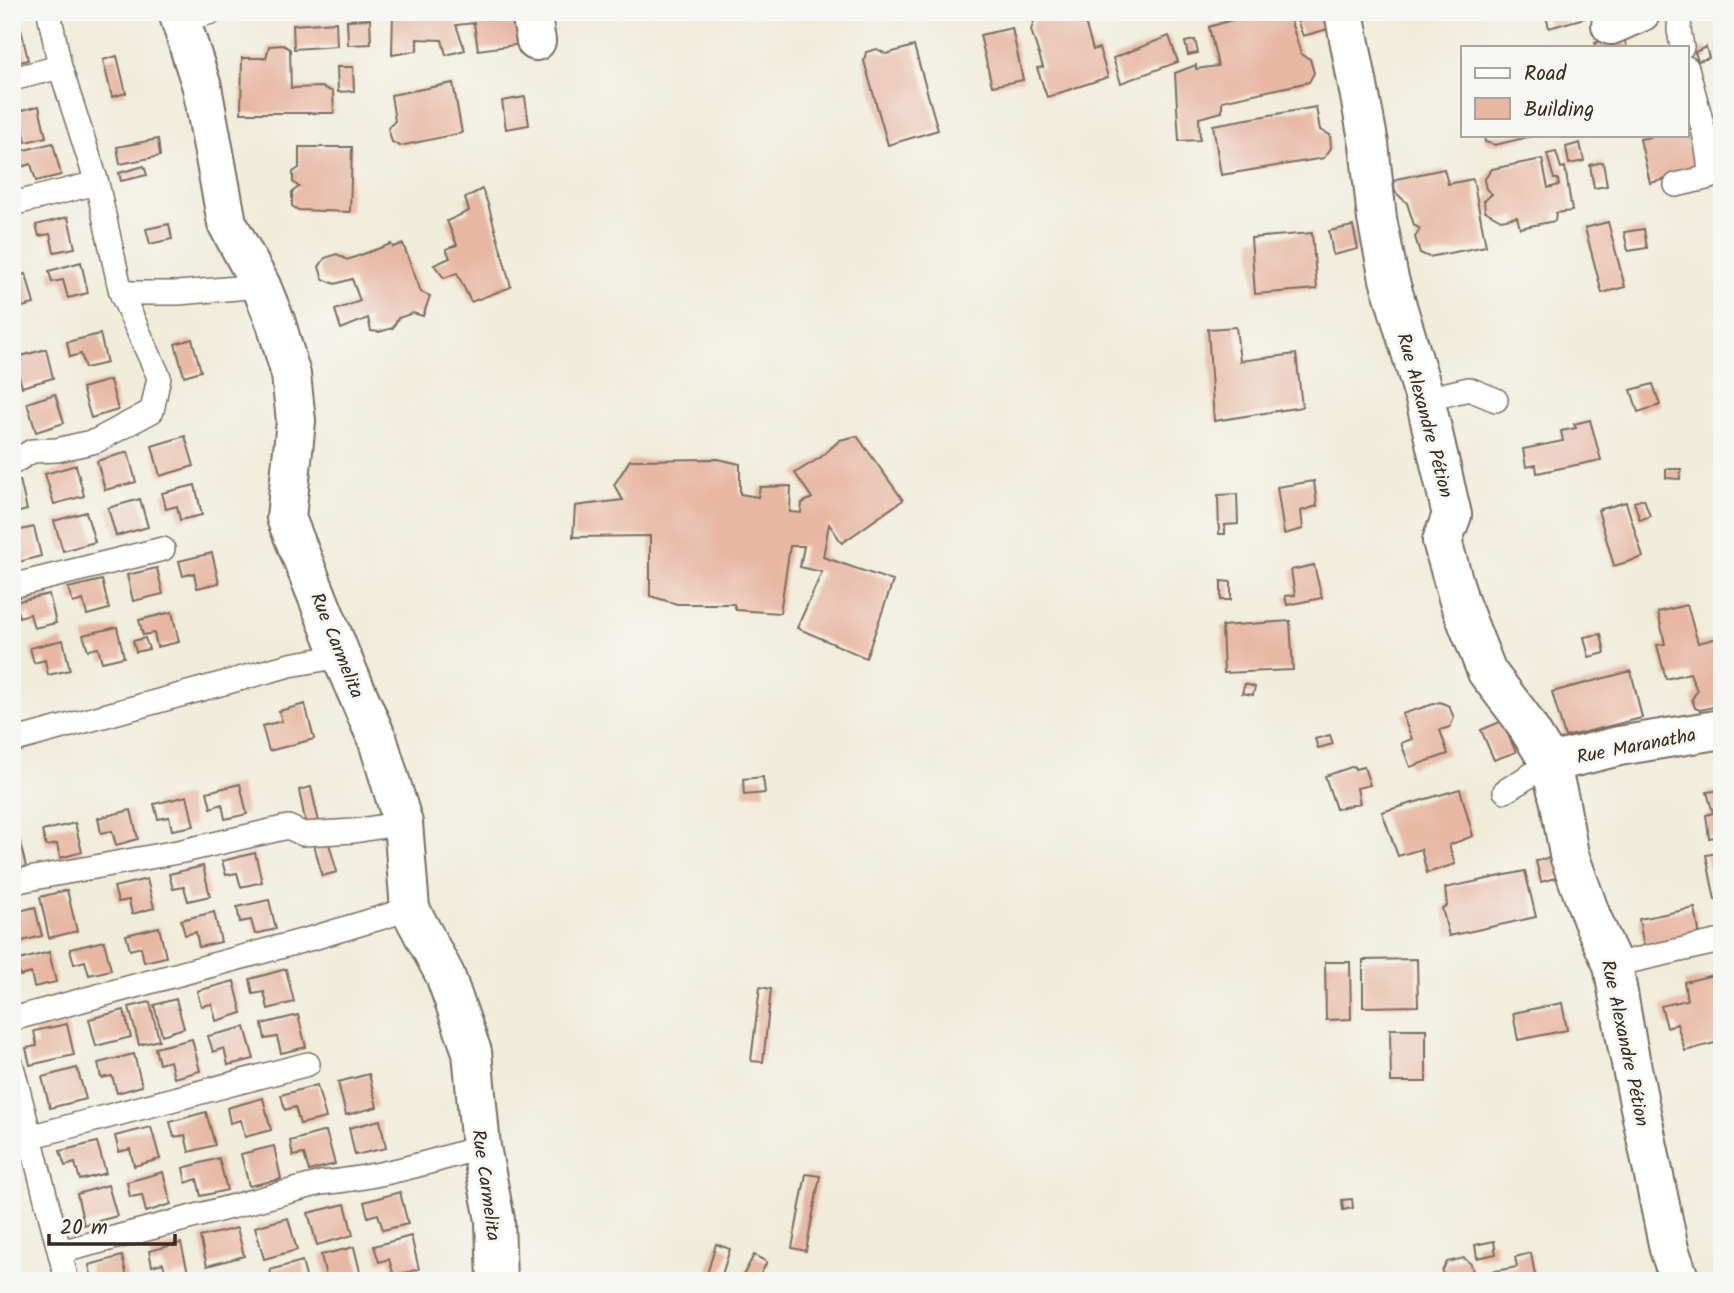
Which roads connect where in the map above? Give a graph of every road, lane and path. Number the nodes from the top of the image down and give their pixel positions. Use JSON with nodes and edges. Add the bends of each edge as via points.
{"nodes":[{"id":1,"x":49,"y":12,"type":"edge"},
{"id":2,"x":1344,"y":12,"type":"edge"},
{"id":3,"x":1680,"y":12,"type":"edge"},
{"id":4,"x":191,"y":15,"type":"edge"},
{"id":5,"x":1682,"y":46,"type":"edge"},
{"id":6,"x":60,"y":67,"type":"junction"},
{"id":7,"x":1688,"y":72,"type":"edge"},
{"id":8,"x":12,"y":79,"type":"edge"},
{"id":9,"x":97,"y":183,"type":"junction"},
{"id":10,"x":1676,"y":185,"type":"dead end"},
{"id":11,"x":12,"y":204,"type":"edge"},
{"id":12,"x":261,"y":286,"type":"junction"},
{"id":13,"x":121,"y":293,"type":"junction"},
{"id":14,"x":1425,"y":399,"type":"junction"},
{"id":15,"x":1496,"y":400,"type":"dead end"},
{"id":16,"x":12,"y":463,"type":"edge"},
{"id":17,"x":163,"y":549,"type":"dead end"},
{"id":18,"x":12,"y":586,"type":"edge"},
{"id":19,"x":341,"y":656,"type":"junction"},
{"id":20,"x":1722,"y":729,"type":"edge"},
{"id":21,"x":12,"y":741,"type":"edge"},
{"id":22,"x":1550,"y":763,"type":"junction"},
{"id":23,"x":1505,"y":790,"type":"dead end"},
{"id":24,"x":403,"y":822,"type":"junction"},
{"id":25,"x":12,"y":882,"type":"edge"},
{"id":26,"x":410,"y":909,"type":"junction"},
{"id":27,"x":1716,"y":942,"type":"dead end"},
{"id":28,"x":1613,"y":965,"type":"junction"},
{"id":29,"x":12,"y":1019,"type":"edge"},
{"id":30,"x":308,"y":1064,"type":"dead end"},
{"id":31,"x":12,"y":1066,"type":"edge"},
{"id":32,"x":29,"y":1137,"type":"junction"},
{"id":33,"x":481,"y":1147,"type":"junction"},
{"id":34,"x":60,"y":1252,"type":"junction"},
{"id":35,"x":68,"y":1281,"type":"edge"},
{"id":36,"x":497,"y":1281,"type":"edge"},
{"id":37,"x":1680,"y":1281,"type":"edge"}],
"edges":[{"from":1,"to":6,"type":"lane"},
{"from":2,"to":14,"type":"street","name":"Rue Alexandre Pétion","via":[[1386,267]]},
{"from":3,"to":5,"type":"lane"},
{"from":4,"to":12,"type":"street","name":"Rue Carmelita","via":[[227,223]]},
{"from":6,"to":8,"type":"lane"},
{"from":6,"to":9,"type":"lane"},
{"from":7,"to":10,"type":"lane","via":[[1710,177]]},
{"from":9,"to":11,"type":"lane"},
{"from":9,"to":13,"type":"lane"},
{"from":12,"to":13,"type":"lane"},
{"from":12,"to":19,"type":"street","name":"Rue Carmelita","via":[[291,375],[296,421],[286,518]]},
{"from":13,"to":16,"type":"lane","via":[[159,377],[152,411],[96,441],[32,452]]},
{"from":14,"to":15,"type":"lane","via":[[1469,389]]},
{"from":14,"to":22,"type":"street","name":"Rue Alexandre Pétion","via":[[1452,515],[1442,541],[1459,601],[1487,672]]},
{"from":17,"to":18,"type":"lane"},
{"from":19,"to":21,"type":"lane","via":[[290,665]]},
{"from":19,"to":24,"type":"street","name":"Rue Carmelita","via":[[378,741]]},
{"from":20,"to":22,"type":"street","name":"Rue Maranatha"},
{"from":22,"to":23,"type":"lane"},
{"from":22,"to":28,"type":"street","name":"Rue Alexandre Pétion","via":[[1569,855]]},
{"from":24,"to":25,"type":"lane","via":[[303,834],[288,827]]},
{"from":24,"to":26,"type":"street","name":"Rue Carmelita"},
{"from":26,"to":29,"type":"lane"},
{"from":26,"to":33,"type":"street","name":"Rue Carmelita","via":[[445,975],[472,1052]]},
{"from":27,"to":28,"type":"lane"},
{"from":28,"to":37,"type":"street","name":"Rue Alexandre Pétion","via":[[1667,1237]]},
{"from":30,"to":32,"type":"lane"},
{"from":31,"to":32,"type":"lane"},
{"from":32,"to":34,"type":"lane"},
{"from":33,"to":34,"type":"lane","via":[[428,1164],[321,1183]]},
{"from":33,"to":36,"type":"street","name":"Rue Carmelita","via":[[495,1220]]},
{"from":34,"to":35,"type":"lane"}]}
